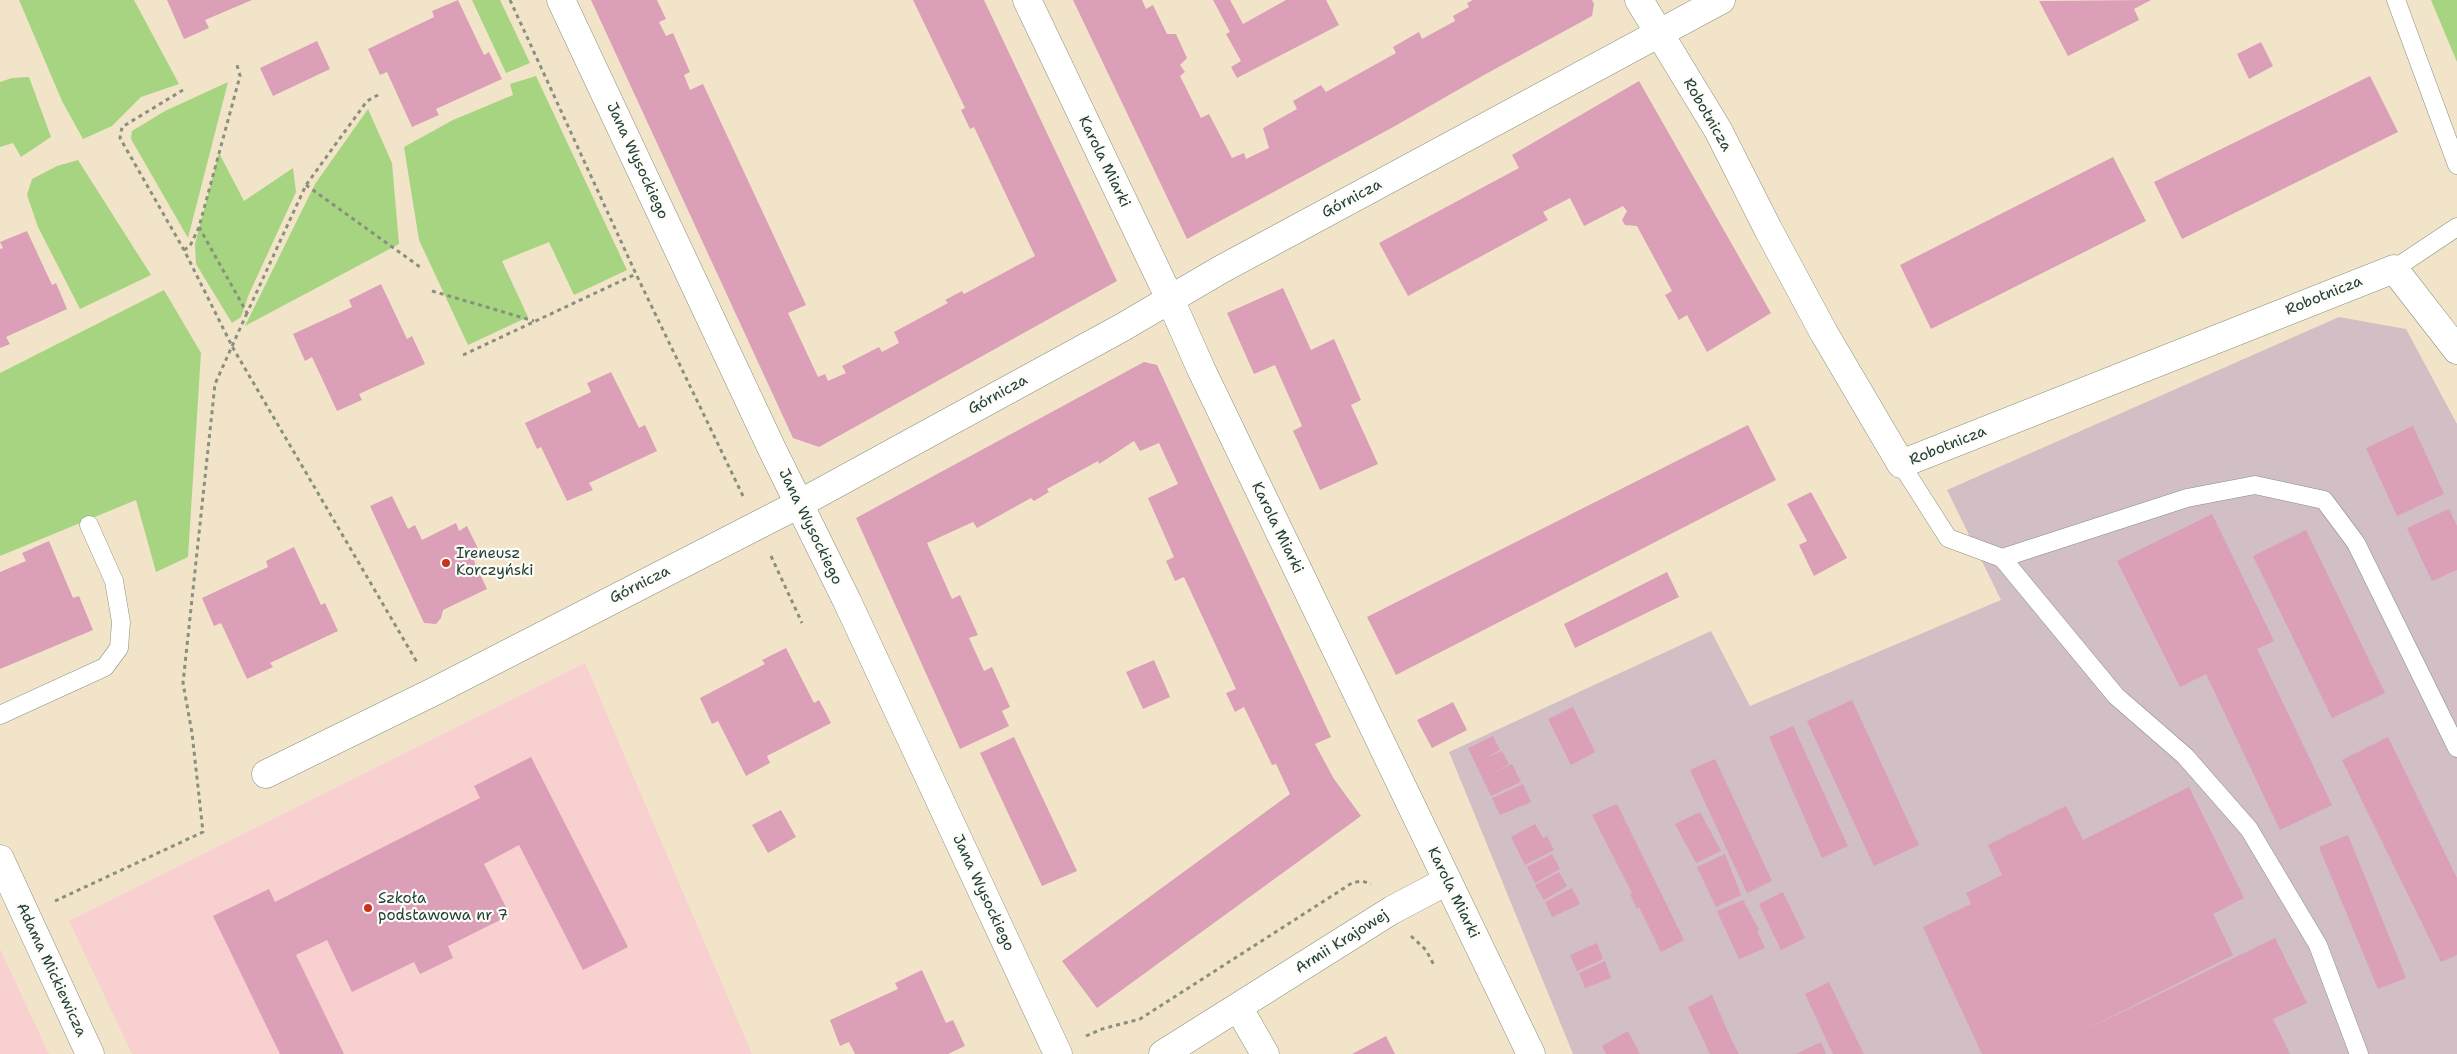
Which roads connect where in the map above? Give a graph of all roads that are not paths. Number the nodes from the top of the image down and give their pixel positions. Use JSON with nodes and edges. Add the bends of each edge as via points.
{"nodes":[{"id":1,"x":561,"y":0,"type":"edge"},
{"id":2,"x":1027,"y":0,"type":"edge"},
{"id":3,"x":1639,"y":0,"type":"edge"},
{"id":4,"x":1721,"y":0,"type":"edge"},
{"id":5,"x":2396,"y":0,"type":"edge"},
{"id":6,"x":1659,"y":35,"type":"junction"},
{"id":7,"x":2457,"y":165,"type":"edge"},
{"id":8,"x":2457,"y":227,"type":"edge"},
{"id":9,"x":2394,"y":269,"type":"junction"},
{"id":10,"x":1170,"y":299,"type":"junction"},
{"id":11,"x":2457,"y":350,"type":"edge"},
{"id":12,"x":1901,"y":464,"type":"junction"},
{"id":13,"x":799,"y":504,"type":"junction"},
{"id":14,"x":89,"y":525,"type":"dead end"},
{"id":15,"x":2002,"y":558,"type":"junction"},
{"id":16,"x":0,"y":716,"type":"edge"},
{"id":17,"x":2457,"y":748,"type":"edge"},
{"id":18,"x":266,"y":774,"type":"dead end"},
{"id":19,"x":0,"y":859,"type":"edge"},
{"id":20,"x":1447,"y":881,"type":"junction"},
{"id":21,"x":1238,"y":1007,"type":"junction"},
{"id":22,"x":90,"y":1054,"type":"edge"},
{"id":23,"x":1058,"y":1054,"type":"edge"},
{"id":24,"x":1163,"y":1054,"type":"edge"},
{"id":25,"x":1265,"y":1054,"type":"edge"},
{"id":26,"x":1531,"y":1054,"type":"edge"},
{"id":27,"x":2359,"y":1054,"type":"edge"}],
"edges":[{"from":1,"to":13,"type":"street","name":"Jana Wysockiego"},
{"from":2,"to":10,"type":"street","name":"Karola Miarki"},
{"from":3,"to":6,"type":"street","name":"Robotnicza"},
{"from":4,"to":6,"type":"street","name":"Górnicza"},
{"from":5,"to":7,"type":"lane"},
{"from":6,"to":10,"type":"street","name":"Górnicza"},
{"from":6,"to":12,"type":"street","name":"Robotnicza","via":[[1718,130],[1824,333]]},
{"from":8,"to":9,"type":"lane"},
{"from":9,"to":11,"type":"street"},
{"from":9,"to":12,"type":"street","name":"Robotnicza"},
{"from":10,"to":13,"type":"street","name":"Górnicza"},
{"from":10,"to":20,"type":"street","name":"Karola Miarki"},
{"from":12,"to":15,"type":"lane","via":[[1948,538]]},
{"from":13,"to":18,"type":"street","name":"Górnicza"},
{"from":13,"to":23,"type":"street","name":"Jana Wysockiego"},
{"from":14,"to":16,"type":"lane","via":[[114,581],[121,622],[119,648],[104,667]]},
{"from":15,"to":17,"type":"lane","via":[[2187,498],[2255,485],[2324,500],[2356,543]]},
{"from":15,"to":27,"type":"lane","via":[[2116,696],[2185,756],[2249,829],[2318,945]]},
{"from":19,"to":22,"type":"street","name":"Adama Mickiewicza"},
{"from":20,"to":21,"type":"street","name":"Armii Krajowej","via":[[1392,910]]},
{"from":20,"to":26,"type":"street","name":"Karola Miarki"},
{"from":21,"to":24,"type":"street","name":"Armii Krajowej"},
{"from":21,"to":25,"type":"street"}]}
